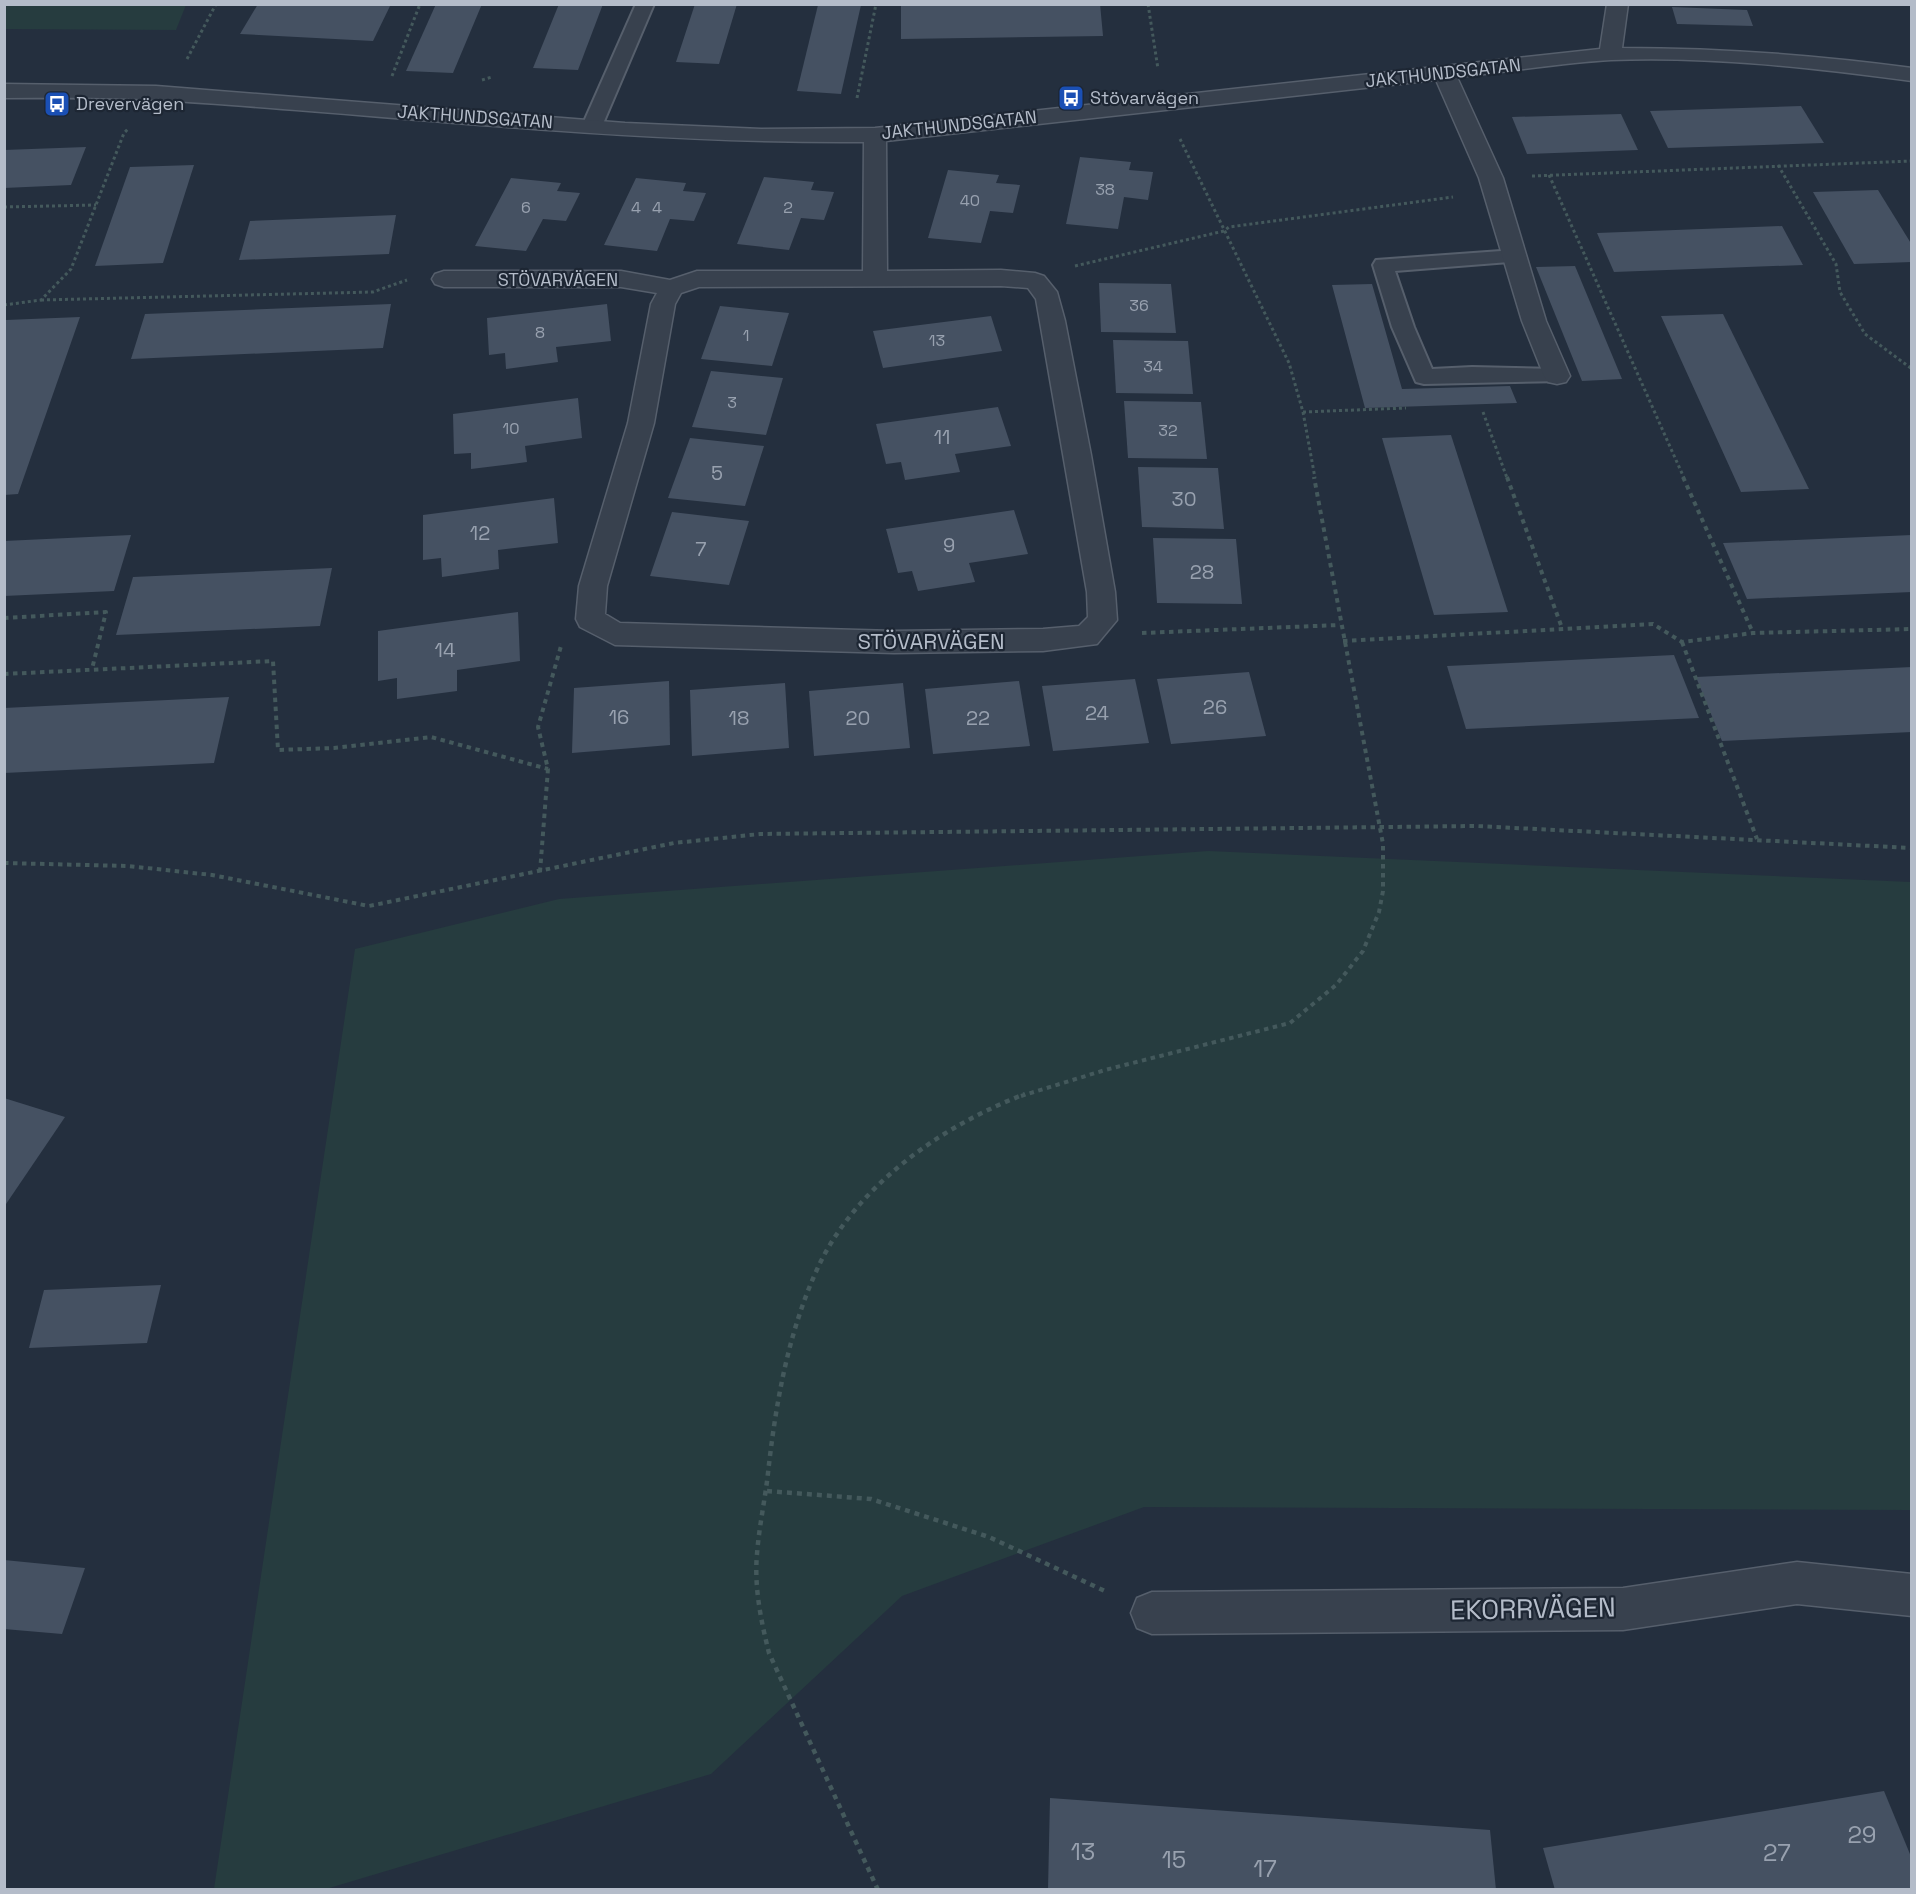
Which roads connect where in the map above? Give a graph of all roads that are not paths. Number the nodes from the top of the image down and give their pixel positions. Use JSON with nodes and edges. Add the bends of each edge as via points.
{"nodes":[{"id":1,"x":645,"y":4,"type":"edge"},
{"id":2,"x":1618,"y":4,"type":"edge"},
{"id":3,"x":1610,"y":54,"type":"junction"},
{"id":4,"x":1444,"y":73,"type":"junction"},
{"id":5,"x":1911,"y":75,"type":"edge"},
{"id":6,"x":4,"y":92,"type":"edge"},
{"id":7,"x":592,"y":126,"type":"junction"},
{"id":8,"x":875,"y":135,"type":"junction"},
{"id":9,"x":1515,"y":256,"type":"junction"},
{"id":10,"x":875,"y":278,"type":"junction"},
{"id":11,"x":444,"y":279,"type":"road end"},
{"id":12,"x":672,"y":288,"type":"junction"},
{"id":13,"x":1557,"y":376,"type":"joint"},
{"id":14,"x":1911,"y":1595,"type":"edge"},
{"id":15,"x":1152,"y":1613,"type":"road end"}],
"edges":[{"from":1,"to":7,"type":"lane"},
{"from":2,"to":3,"type":"street"},
{"from":3,"to":4,"type":"street","name":"JAKTHUNDSGATAN"},
{"from":3,"to":5,"type":"street","name":"JAKTHUNDSGATAN","via":[[1770,58]]},
{"from":4,"to":8,"type":"street","name":"JAKTHUNDSGATAN"},
{"from":4,"to":9,"type":"street","via":[[1493,185]]},
{"from":6,"to":7,"type":"street","name":"JAKTHUNDSGATAN","via":[[156,93]]},
{"from":7,"to":8,"type":"street","name":"JAKTHUNDSGATAN","via":[[761,136]]},
{"from":8,"to":10,"type":"street"},
{"from":9,"to":13,"type":"street","via":[[1534,321]]},
{"from":9,"to":13,"type":"lane","via":[[1383,265],[1424,377]]},
{"from":10,"to":12,"type":"street","name":"STÖVARVÄGEN","via":[[697,279]]},
{"from":10,"to":12,"type":"street","name":"STÖVARVÄGEN","via":[[1035,281],[1048,298],[1101,592],[1103,620],[1087,636],[894,642],[760,640],[615,634],[590,619],[592,586],[641,423],[663,304]]},
{"from":11,"to":12,"type":"street","name":"STÖVARVÄGEN","via":[[621,279]]},
{"from":14,"to":15,"type":"street","name":"EKORRVÄGEN","via":[[1797,1582],[1623,1609]]}]}
